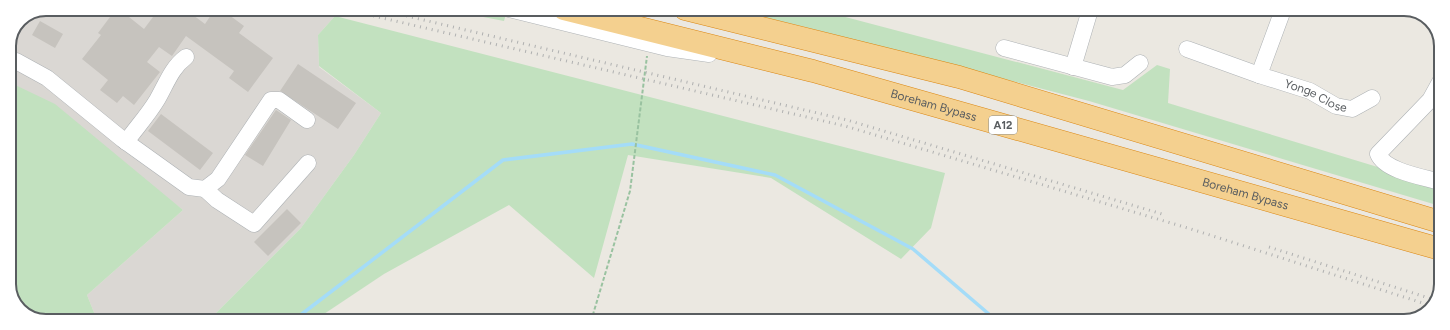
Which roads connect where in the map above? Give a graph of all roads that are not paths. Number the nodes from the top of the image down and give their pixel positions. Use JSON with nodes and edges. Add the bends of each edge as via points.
{"nodes":[{"id":1,"x":538,"y":16,"type":"edge"},
{"id":2,"x":592,"y":16,"type":"edge"},
{"id":3,"x":712,"y":16,"type":"edge"},
{"id":4,"x":1088,"y":16,"type":"edge"},
{"id":5,"x":1281,"y":16,"type":"edge"},
{"id":6,"x":1004,"y":48,"type":"dead end"},
{"id":7,"x":1187,"y":50,"type":"dead end"},
{"id":8,"x":186,"y":57,"type":"dead end"},
{"id":9,"x":16,"y":62,"type":"edge"},
{"id":10,"x":1140,"y":63,"type":"dead end"},
{"id":11,"x":1073,"y":67,"type":"junction"},
{"id":12,"x":813,"y":71,"type":"junction"},
{"id":13,"x":1259,"y":75,"type":"junction"},
{"id":14,"x":1434,"y":93,"type":"edge"},
{"id":15,"x":1372,"y":98,"type":"dead end"},
{"id":16,"x":307,"y":120,"type":"dead end"},
{"id":17,"x":126,"y":142,"type":"junction"},
{"id":18,"x":308,"y":163,"type":"dead end"},
{"id":19,"x":1434,"y":180,"type":"edge"},
{"id":20,"x":205,"y":189,"type":"junction"},
{"id":21,"x":1434,"y":220,"type":"edge"},
{"id":22,"x":1434,"y":247,"type":"edge"}],
"edges":[{"from":1,"to":12,"type":"street","via":[[667,48]]},
{"from":2,"to":12,"type":"highway","name":"Boreham Bypass","number":"A12"},
{"from":3,"to":21,"type":"highway","via":[[959,77]]},
{"from":4,"to":11,"type":"street"},
{"from":5,"to":13,"type":"street"},
{"from":6,"to":11,"type":"street"},
{"from":7,"to":13,"type":"street","name":"Yonge Close"},
{"from":8,"to":17,"type":"street","via":[[179,62],[157,99]]},
{"from":9,"to":17,"type":"street","via":[[47,78]]},
{"from":10,"to":11,"type":"street","via":[[1125,75],[1112,77]]},
{"from":12,"to":22,"type":"highway","name":"Boreham Bypass","number":"A12"},
{"from":13,"to":15,"type":"street","name":"Yonge Close","via":[[1310,91],[1336,106],[1352,109]]},
{"from":14,"to":19,"type":"street","via":[[1378,154],[1381,161],[1389,166]]},
{"from":16,"to":20,"type":"street","via":[[279,100],[271,100],[218,179]]},
{"from":17,"to":20,"type":"street","via":[[189,188]]},
{"from":18,"to":20,"type":"street","via":[[254,224]]}]}
